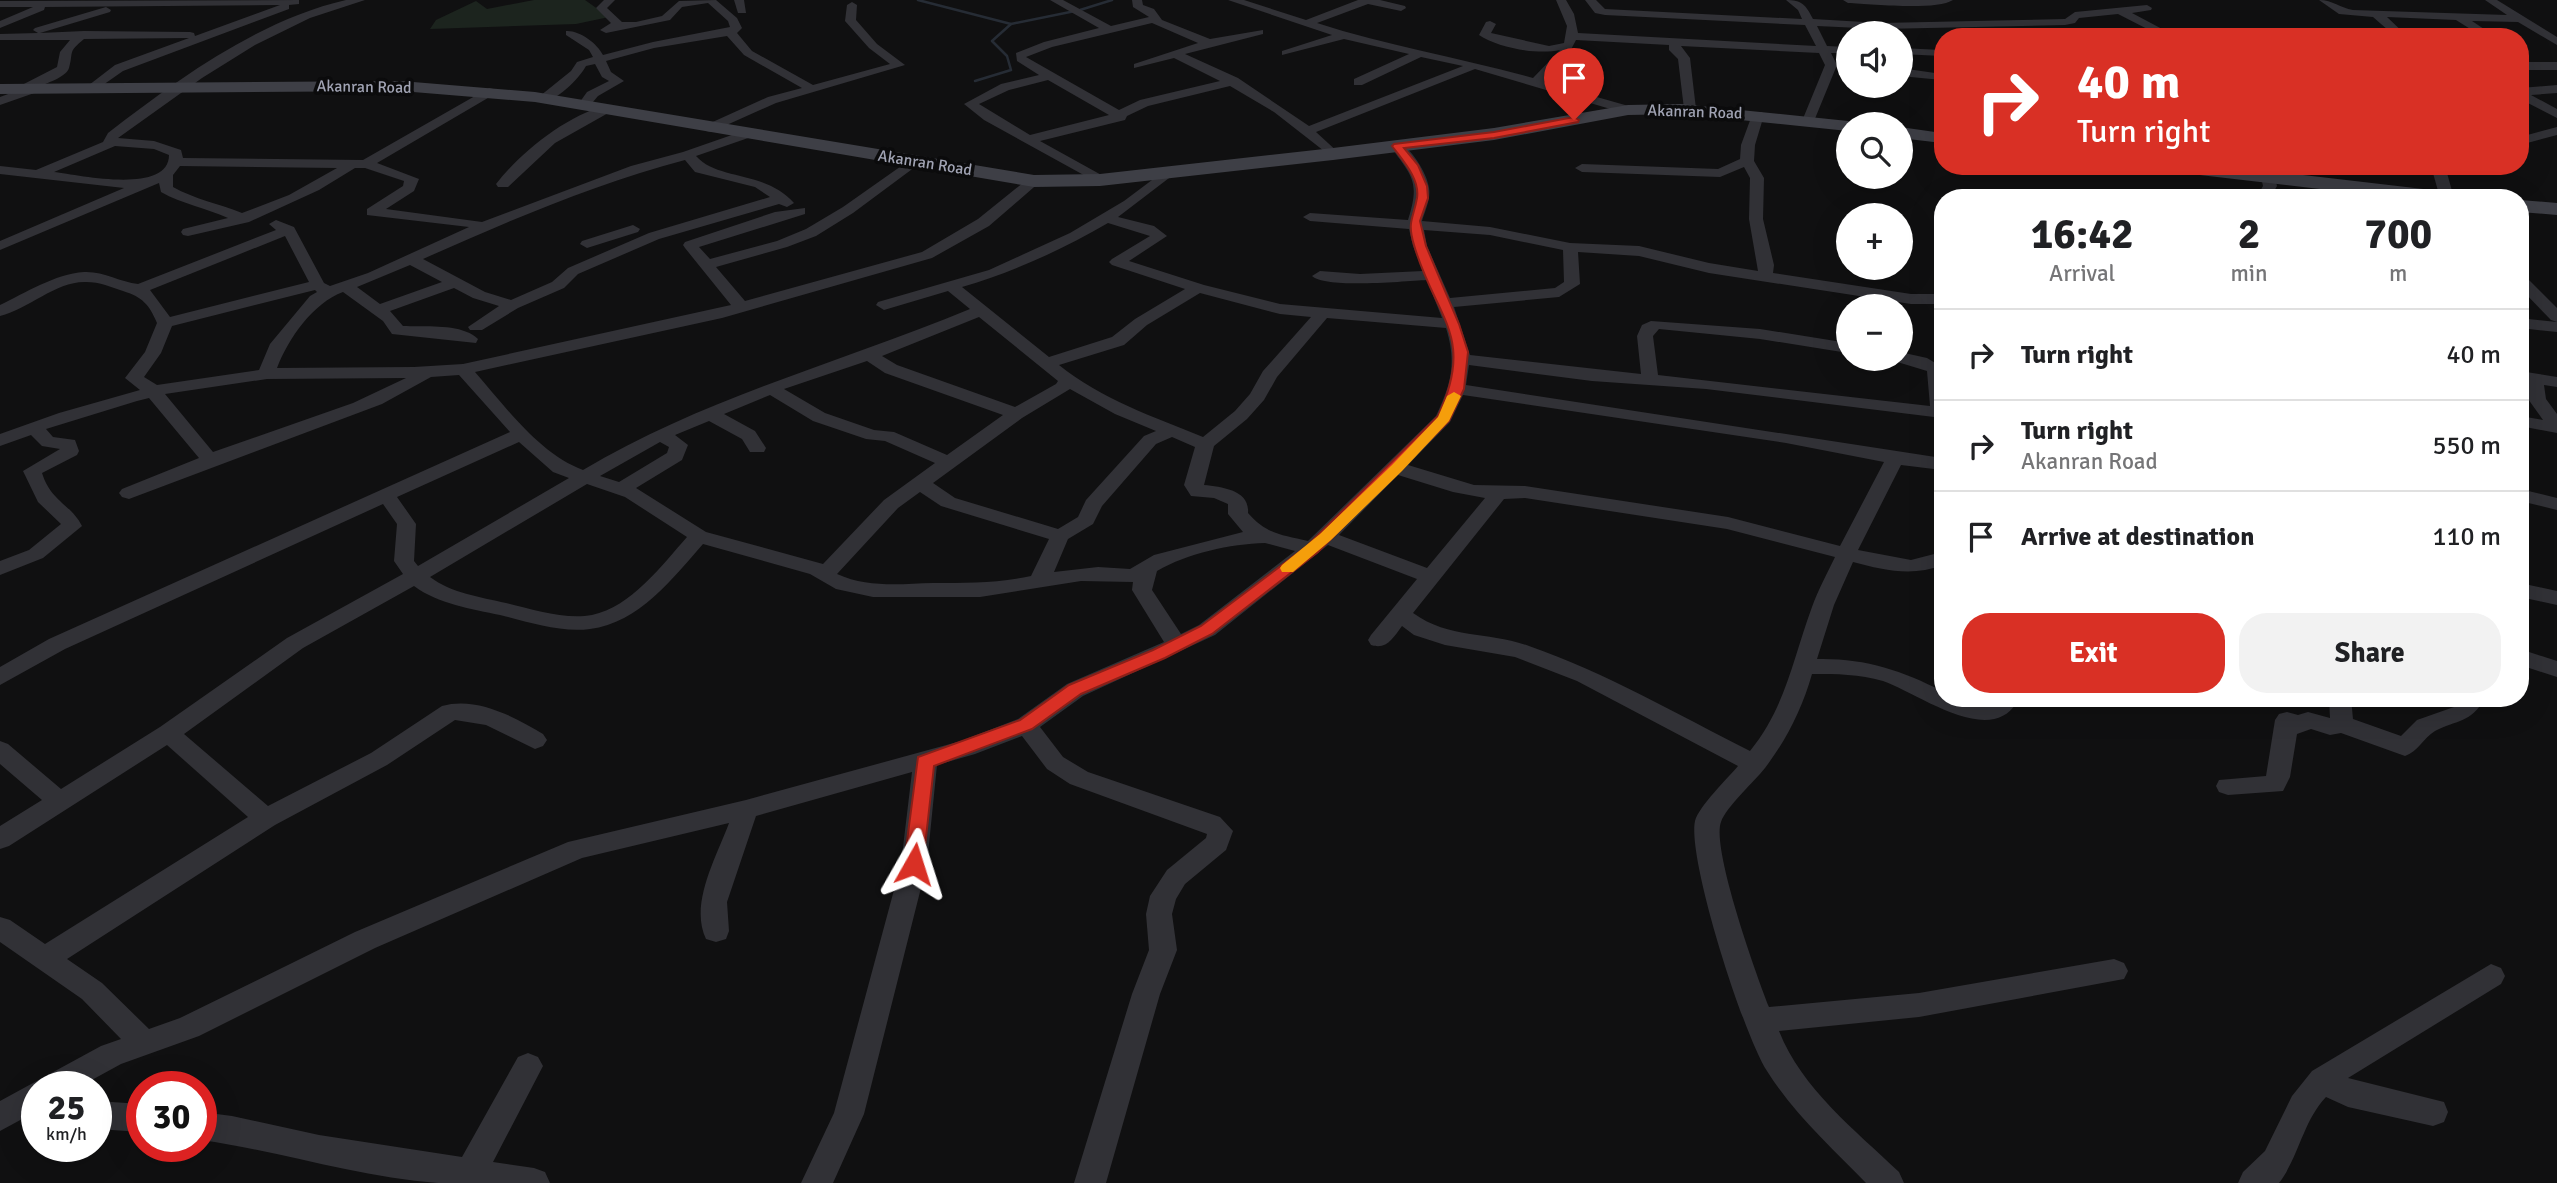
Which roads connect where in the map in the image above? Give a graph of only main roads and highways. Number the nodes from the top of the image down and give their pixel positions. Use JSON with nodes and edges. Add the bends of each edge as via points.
{"nodes":[{"id":1,"x":0,"y":89,"type":"edge"},
{"id":2,"x":1836,"y":124,"type":"edge"},
{"id":3,"x":1913,"y":134,"type":"edge"},
{"id":4,"x":1934,"y":137,"type":"edge"},
{"id":5,"x":2251,"y":175,"type":"edge"},
{"id":6,"x":2361,"y":189,"type":"edge"},
{"id":7,"x":2529,"y":207,"type":"edge"},
{"id":8,"x":2554,"y":211,"type":"edge"}],
"edges":[{"from":1,"to":2,"type":"main road","name":"Akanran Road","via":[[401,86],[489,92],[1034,181],[1100,180],[1494,135],[1628,110],[1690,109]]},
{"from":3,"to":4,"type":"main road"},
{"from":5,"to":6,"type":"main road"},
{"from":7,"to":8,"type":"main road"}]}
